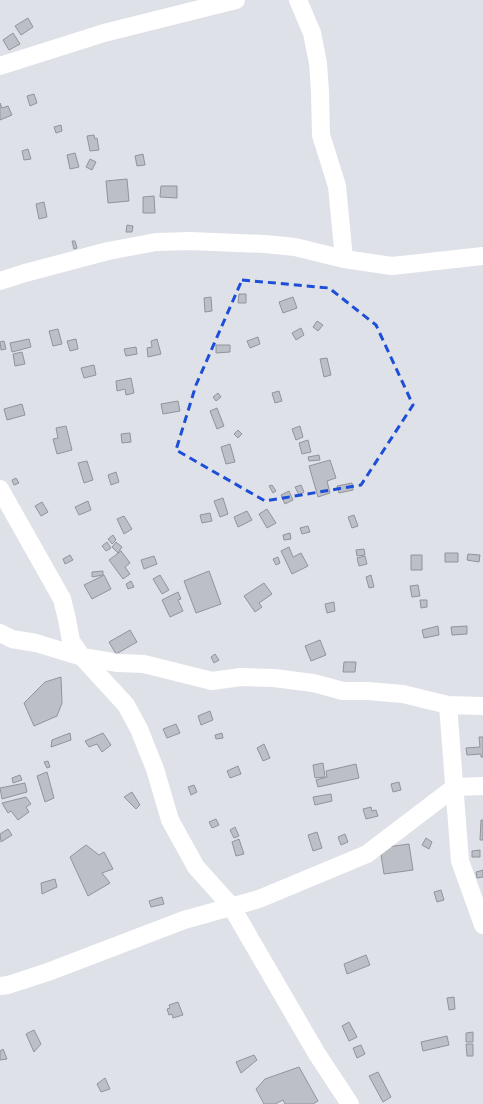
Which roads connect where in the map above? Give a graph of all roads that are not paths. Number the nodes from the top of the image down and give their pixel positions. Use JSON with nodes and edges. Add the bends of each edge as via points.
{"nodes":[{"id":1,"x":236,"y":0,"type":"edge"},
{"id":2,"x":298,"y":0,"type":"edge"},
{"id":3,"x":0,"y":66,"type":"edge"},
{"id":4,"x":483,"y":256,"type":"edge"},
{"id":5,"x":344,"y":259,"type":"junction"},
{"id":6,"x":0,"y":281,"type":"edge"},
{"id":7,"x":0,"y":489,"type":"edge"},
{"id":8,"x":0,"y":634,"type":"edge"},
{"id":9,"x":82,"y":657,"type":"junction"},
{"id":10,"x":448,"y":705,"type":"junction"},
{"id":11,"x":483,"y":706,"type":"edge"},
{"id":12,"x":483,"y":786,"type":"edge"},
{"id":13,"x":455,"y":787,"type":"junction"},
{"id":14,"x":231,"y":906,"type":"junction"},
{"id":15,"x":483,"y":925,"type":"edge"},
{"id":16,"x":0,"y":986,"type":"edge"},
{"id":17,"x":350,"y":1104,"type":"edge"}],
"edges":[{"from":1,"to":3,"type":"lane","via":[[104,33]]},
{"from":2,"to":5,"type":"lane","via":[[312,33],[318,63],[321,135],[337,186]]},
{"from":4,"to":5,"type":"lane","via":[[392,266]]},
{"from":5,"to":6,"type":"lane","via":[[265,244],[156,242],[108,251]]},
{"from":7,"to":9,"type":"lane","via":[[62,599],[71,641]]},
{"from":8,"to":9,"type":"lane"},
{"from":9,"to":10,"type":"lane","via":[[144,664],[212,681],[241,677],[274,678],[313,683],[343,691],[368,690],[403,694]]},
{"from":9,"to":14,"type":"lane","via":[[126,705],[155,769],[170,820],[196,867]]},
{"from":10,"to":11,"type":"lane"},
{"from":10,"to":13,"type":"lane"},
{"from":12,"to":13,"type":"lane"},
{"from":13,"to":14,"type":"lane","via":[[367,854],[259,898]]},
{"from":13,"to":15,"type":"lane","via":[[460,861]]},
{"from":14,"to":16,"type":"lane","via":[[184,920],[48,972]]},
{"from":14,"to":17,"type":"lane","via":[[317,1054]]}]}
